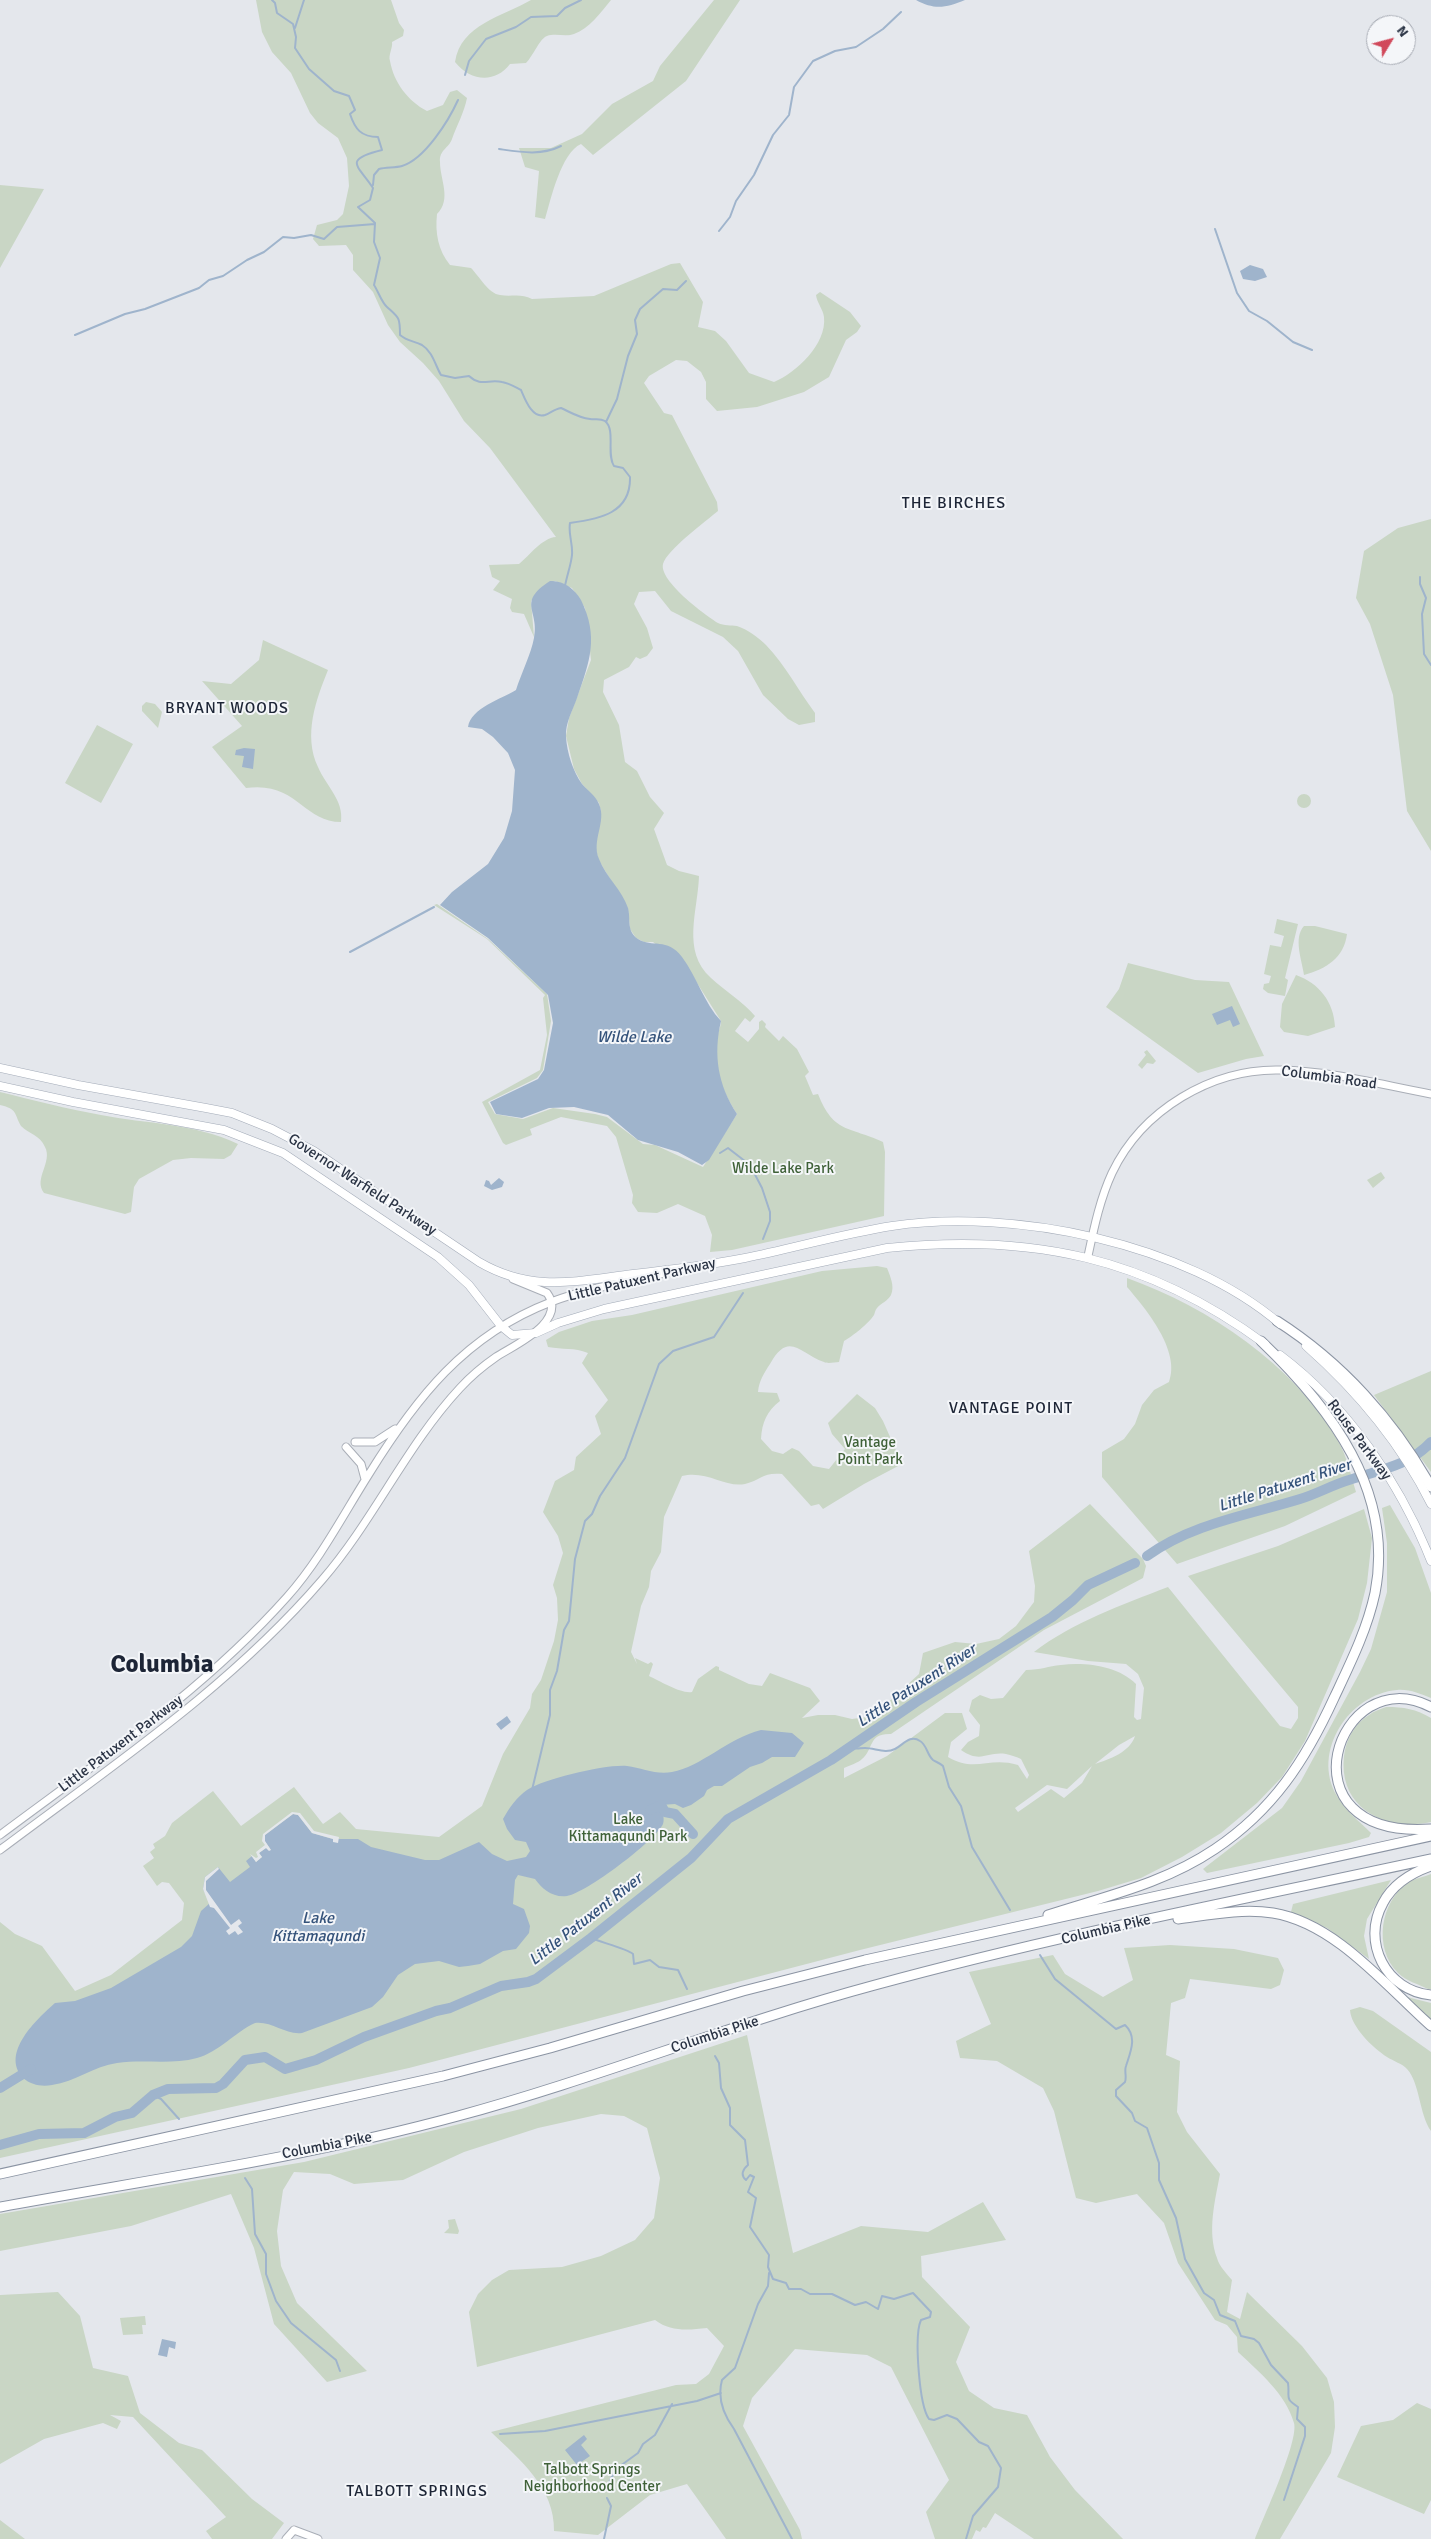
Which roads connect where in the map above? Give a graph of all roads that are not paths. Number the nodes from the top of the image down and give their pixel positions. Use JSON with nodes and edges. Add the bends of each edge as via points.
{"nodes":[{"id":1,"x":0,"y":1068,"type":"edge"},
{"id":2,"x":0,"y":1086,"type":"edge"},
{"id":3,"x":1431,"y":1094,"type":"edge"},
{"id":4,"x":1092,"y":1238,"type":"junction"},
{"id":5,"x":1088,"y":1256,"type":"junction"},
{"id":6,"x":689,"y":1268,"type":"junction"},
{"id":7,"x":511,"y":1278,"type":"junction"},
{"id":8,"x":552,"y":1302,"type":"junction"},
{"id":9,"x":1276,"y":1321,"type":"junction"},
{"id":10,"x":501,"y":1326,"type":"junction"},
{"id":11,"x":536,"y":1333,"type":"junction"},
{"id":12,"x":1261,"y":1341,"type":"junction"},
{"id":13,"x":399,"y":1426,"type":"junction"},
{"id":14,"x":355,"y":1442,"type":"dead end"},
{"id":15,"x":1398,"y":1443,"type":"junction"},
{"id":16,"x":346,"y":1447,"type":"dead end"},
{"id":17,"x":1420,"y":1475,"type":"junction"},
{"id":18,"x":365,"y":1479,"type":"junction"},
{"id":19,"x":1431,"y":1487,"type":"edge"},
{"id":20,"x":1431,"y":1504,"type":"edge"},
{"id":21,"x":1431,"y":1561,"type":"edge"},
{"id":22,"x":1431,"y":1706,"type":"edge"},
{"id":23,"x":1431,"y":1828,"type":"edge"},
{"id":24,"x":0,"y":1834,"type":"edge"},
{"id":25,"x":1431,"y":1836,"type":"edge"},
{"id":26,"x":0,"y":1850,"type":"edge"},
{"id":27,"x":1431,"y":1859,"type":"edge"},
{"id":28,"x":1431,"y":1866,"type":"edge"},
{"id":29,"x":1118,"y":1927,"type":"junction"},
{"id":30,"x":1003,"y":1929,"type":"junction"},
{"id":31,"x":1431,"y":1995,"type":"edge"},
{"id":32,"x":1431,"y":2027,"type":"edge"},
{"id":33,"x":0,"y":2174,"type":"edge"},
{"id":34,"x":0,"y":2207,"type":"edge"},
{"id":35,"x":294,"y":2530,"type":"junction"},
{"id":36,"x":286,"y":2539,"type":"edge"},
{"id":37,"x":307,"y":2539,"type":"edge"},
{"id":38,"x":318,"y":2539,"type":"edge"}],
"edges":[{"from":1,"to":7,"type":"main road","name":"Governor Warfield Parkway","via":[[215,1110],[272,1128],[314,1152],[479,1262]]},
{"from":2,"to":10,"type":"main road","name":"Governor Warfield Parkway","via":[[202,1124],[264,1144],[304,1165],[438,1257],[468,1285]]},
{"from":3,"to":4,"type":"main road","name":"Columbia Road","via":[[1286,1070],[1251,1072],[1209,1083],[1183,1096],[1155,1117],[1123,1153],[1106,1186]]},
{"from":4,"to":5,"type":"main road","name":"Columbia Road"},
{"from":4,"to":6,"type":"main road","name":"Little Patuxent Parkway","via":[[1014,1224],[935,1223],[882,1228]]},
{"from":4,"to":9,"type":"main road","name":"Little Patuxent Parkway","via":[[1152,1255],[1203,1276]]},
{"from":5,"to":11,"type":"main road","name":"Little Patuxent Parkway","via":[[980,1243],[887,1248],[604,1310]]},
{"from":5,"to":12,"type":"main road","name":"Little Patuxent Parkway","via":[[1169,1286]]},
{"from":6,"to":7,"type":"main road","name":"Governor Warfield Parkway","via":[[556,1284]]},
{"from":6,"to":8,"type":"main road","name":"Little Patuxent Parkway","via":[[598,1288]]},
{"from":7,"to":8,"type":"main road","via":[[544,1291]]},
{"from":8,"to":10,"type":"main road","name":"Little Patuxent Parkway"},
{"from":8,"to":11,"type":"main road","via":[[549,1316]]},
{"from":9,"to":15,"type":"main road","name":"Rouse Parkway","via":[[1323,1361]]},
{"from":9,"to":15,"type":"highway","via":[[1301,1337],[1346,1376]]},
{"from":10,"to":11,"type":"main road","via":[[512,1334]]},
{"from":10,"to":13,"type":"main road","name":"Little Patuxent Parkway","via":[[441,1374]]},
{"from":11,"to":26,"type":"main road","name":"Little Patuxent Parkway","via":[[483,1367],[459,1390],[420,1439],[353,1543],[264,1642],[202,1699]]},
{"from":12,"to":21,"type":"main road","name":"Rouse Parkway","via":[[1326,1397],[1373,1454],[1416,1526]]},
{"from":12,"to":30,"type":"highway","via":[[1320,1403],[1356,1461],[1368,1492],[1376,1522],[1378,1556],[1375,1592],[1361,1639],[1322,1724],[1284,1787],[1242,1828],[1187,1866],[1127,1892]]},
{"from":13,"to":14,"type":"main road","via":[[375,1442]]},
{"from":13,"to":18,"type":"main road","name":"Little Patuxent Parkway"},
{"from":15,"to":17,"type":"highway"},
{"from":16,"to":18,"type":"main road","via":[[361,1464]]},
{"from":17,"to":19,"type":"highway"},
{"from":17,"to":20,"type":"main road","name":"Rouse Parkway"},
{"from":18,"to":24,"type":"main road","name":"Little Patuxent Parkway","via":[[308,1570],[288,1596],[230,1656],[168,1708]]},
{"from":22,"to":23,"type":"highway","via":[[1404,1699],[1371,1706],[1346,1729],[1335,1764],[1340,1789],[1353,1809],[1368,1820],[1390,1828]]},
{"from":25,"to":30,"type":"highway","name":"Columbia Pike"},
{"from":27,"to":29,"type":"highway","name":"Columbia Pike"},
{"from":28,"to":31,"type":"highway","via":[[1406,1878],[1389,1894],[1376,1922],[1375,1942],[1381,1961],[1393,1978],[1407,1989]]},
{"from":29,"to":32,"type":"highway","via":[[1250,1911],[1287,1916],[1321,1930],[1341,1945]]},
{"from":29,"to":34,"type":"highway","name":"Columbia Pike","via":[[926,1971],[844,1994],[512,2101],[406,2130]]},
{"from":30,"to":33,"type":"highway","name":"Columbia Pike","via":[[811,1973],[443,2076]]},
{"from":35,"to":36,"type":"main road"},
{"from":35,"to":37,"type":"main road"},
{"from":35,"to":38,"type":"main road"}]}
